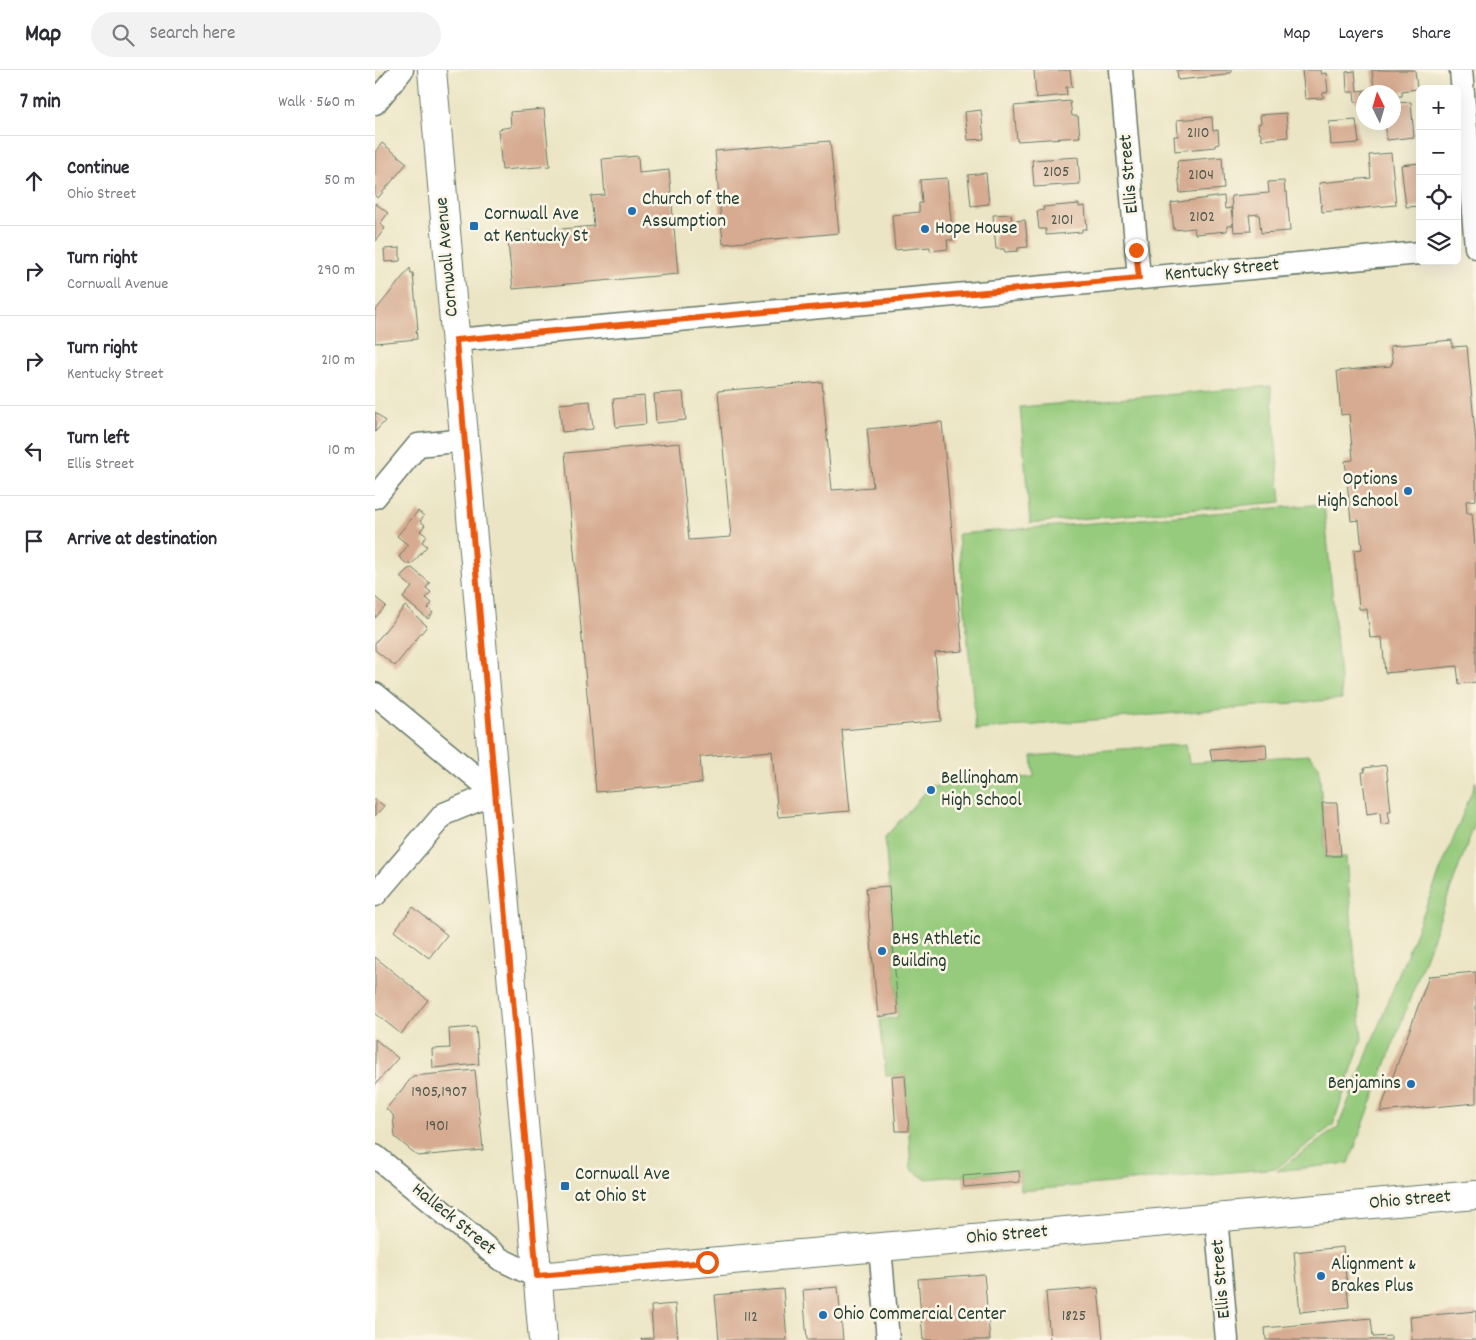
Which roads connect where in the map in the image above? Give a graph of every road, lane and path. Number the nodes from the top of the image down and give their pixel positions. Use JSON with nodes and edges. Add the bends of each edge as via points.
{"nodes":[{"id":1,"x":402,"y":70,"type":"edge"},
{"id":2,"x":432,"y":70,"type":"edge"},
{"id":3,"x":1121,"y":70,"type":"edge"},
{"id":4,"x":1461,"y":70,"type":"edge"},
{"id":5,"x":375,"y":103,"type":"edge"},
{"id":6,"x":1476,"y":247,"type":"edge"},
{"id":7,"x":1461,"y":249,"type":"edge"},
{"id":8,"x":1416,"y":253,"type":"edge"},
{"id":9,"x":1139,"y":278,"type":"junction"},
{"id":10,"x":456,"y":340,"type":"junction"},
{"id":11,"x":465,"y":440,"type":"junction"},
{"id":12,"x":375,"y":497,"type":"edge"},
{"id":13,"x":375,"y":694,"type":"edge"},
{"id":14,"x":495,"y":793,"type":"junction"},
{"id":15,"x":375,"y":896,"type":"edge"},
{"id":16,"x":375,"y":1156,"type":"edge"},
{"id":17,"x":1476,"y":1195,"type":"edge"},
{"id":18,"x":1216,"y":1218,"type":"junction"},
{"id":19,"x":880,"y":1247,"type":"junction"},
{"id":20,"x":537,"y":1276,"type":"junction"},
{"id":21,"x":543,"y":1340,"type":"edge"},
{"id":22,"x":888,"y":1340,"type":"edge"},
{"id":23,"x":1227,"y":1340,"type":"edge"}],
"edges":[{"from":1,"to":5,"type":"street"},
{"from":2,"to":10,"type":"street","name":"Cornwall Avenue"},
{"from":3,"to":9,"type":"street","name":"Ellis Street"},
{"from":4,"to":6,"type":"street"},
{"from":6,"to":7,"type":"street"},
{"from":8,"to":9,"type":"street","name":"Kentucky Street"},
{"from":9,"to":10,"type":"street","name":"Kentucky Street"},
{"from":10,"to":11,"type":"street","name":"Cornwall Avenue"},
{"from":11,"to":12,"type":"street","via":[[418,445]]},
{"from":11,"to":14,"type":"street","name":"Cornwall Avenue"},
{"from":13,"to":14,"type":"street"},
{"from":14,"to":15,"type":"street","via":[[444,814]]},
{"from":14,"to":20,"type":"street","name":"Cornwall Avenue"},
{"from":16,"to":20,"type":"street","name":"Halleck Street","via":[[500,1259]]},
{"from":17,"to":18,"type":"street","name":"Ohio Street"},
{"from":18,"to":19,"type":"street","name":"Ohio Street"},
{"from":18,"to":23,"type":"street","name":"Ellis Street"},
{"from":19,"to":20,"type":"street","name":"Ohio Street"},
{"from":19,"to":22,"type":"street"},
{"from":20,"to":21,"type":"street","name":"Cornwall Avenue"}]}
